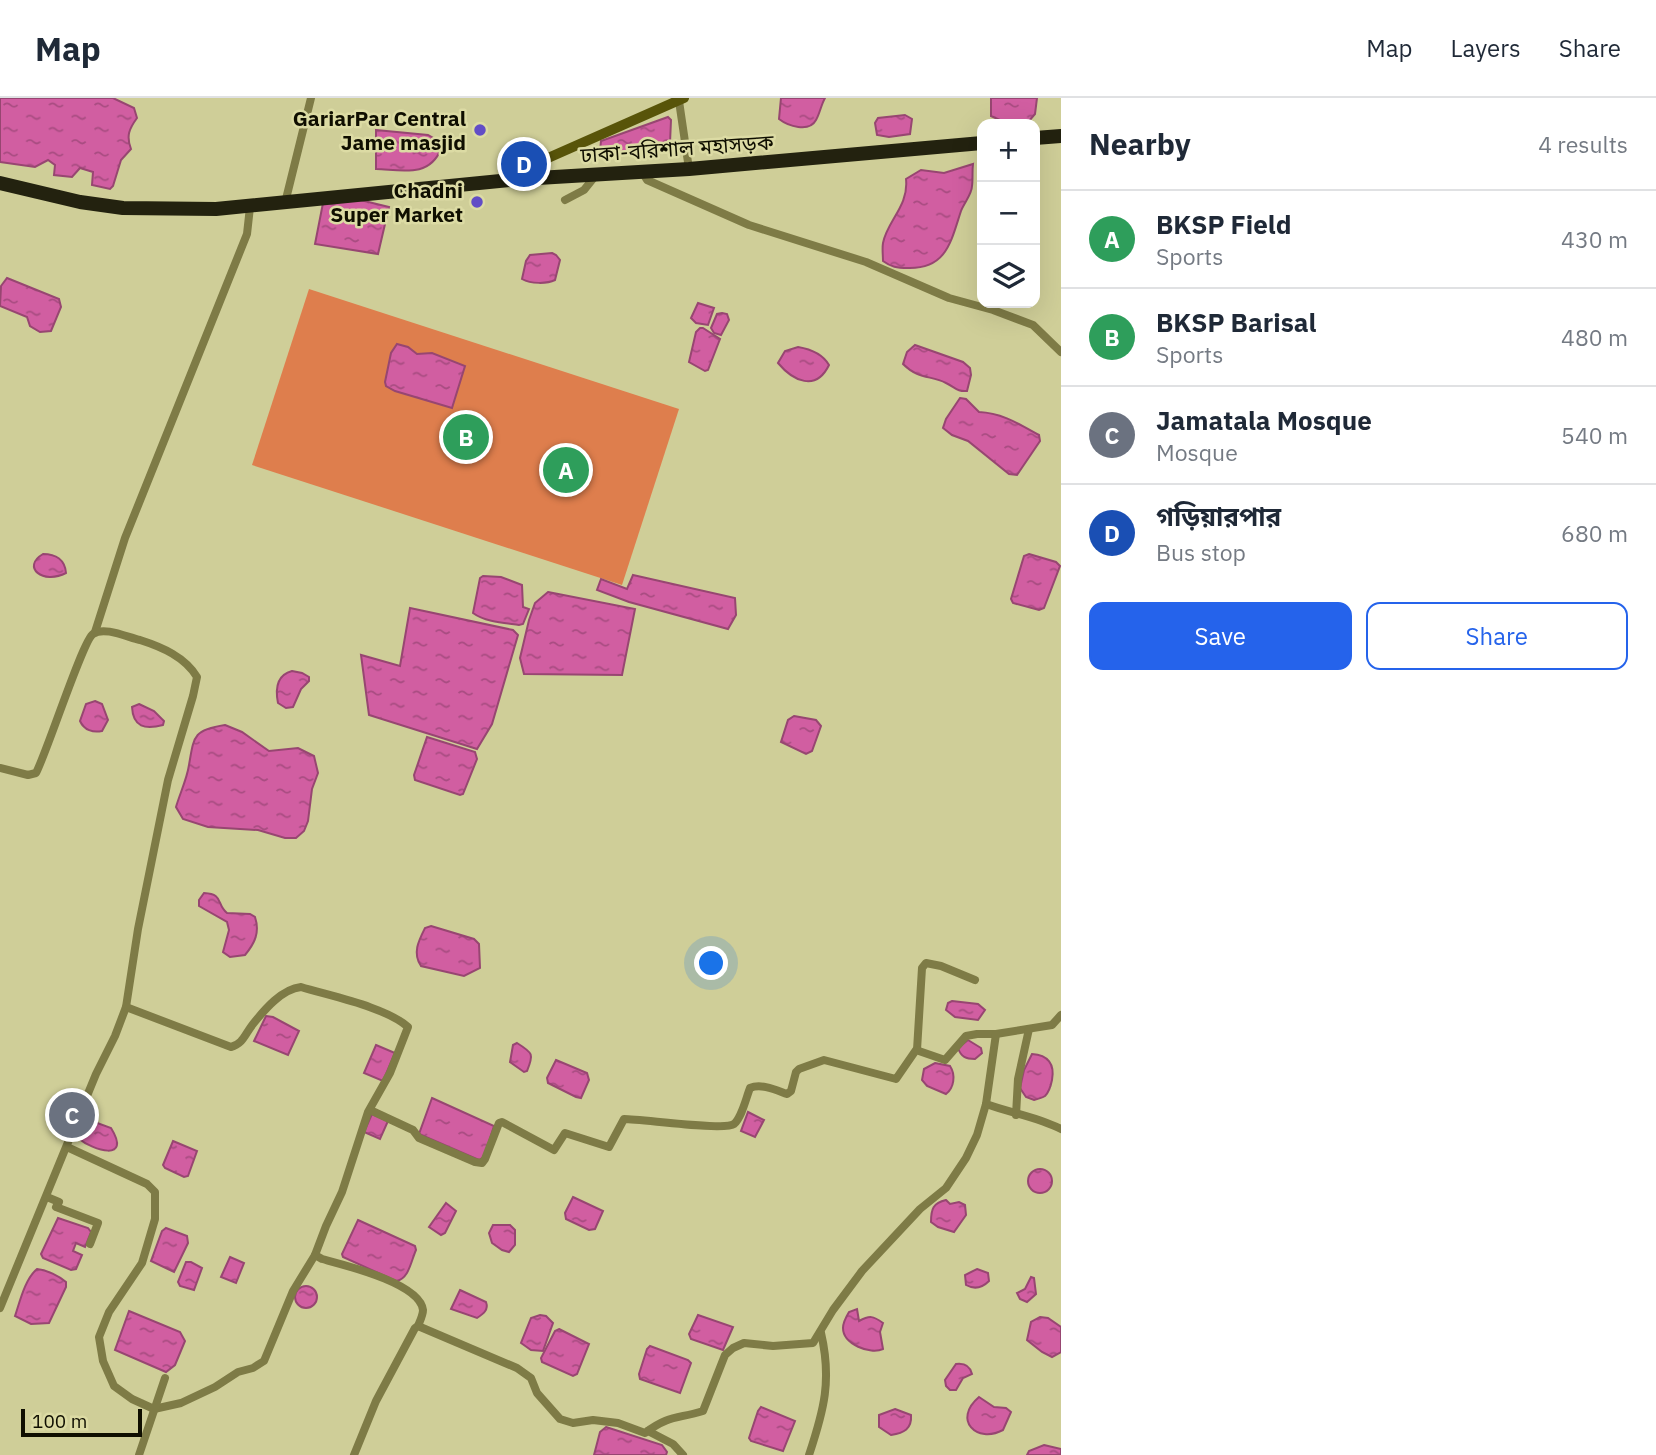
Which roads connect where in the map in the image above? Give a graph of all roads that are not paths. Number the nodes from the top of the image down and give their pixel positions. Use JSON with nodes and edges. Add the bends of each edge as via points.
{"nodes":[{"id":1,"x":311,"y":98,"type":"edge"},
{"id":2,"x":681,"y":100,"type":"edge"},
{"id":3,"x":1061,"y":136,"type":"edge"},
{"id":4,"x":1040,"y":138,"type":"edge"},
{"id":5,"x":977,"y":143,"type":"edge"},
{"id":6,"x":688,"y":169,"type":"junction"},
{"id":7,"x":642,"y":172,"type":"junction"},
{"id":8,"x":596,"y":175,"type":"junction"},
{"id":9,"x":521,"y":179,"type":"junction"},
{"id":10,"x":0,"y":183,"type":"edge"},
{"id":11,"x":565,"y":200,"type":"dead end"},
{"id":12,"x":285,"y":203,"type":"junction"},
{"id":13,"x":250,"y":207,"type":"junction"},
{"id":14,"x":1061,"y":352,"type":"edge"},
{"id":15,"x":95,"y":632,"type":"junction"},
{"id":16,"x":0,"y":768,"type":"edge"},
{"id":17,"x":975,"y":980,"type":"dead end"},
{"id":18,"x":126,"y":1007,"type":"junction"},
{"id":19,"x":1061,"y":1016,"type":"edge"},
{"id":20,"x":1029,"y":1029,"type":"junction"},
{"id":21,"x":996,"y":1034,"type":"junction"},
{"id":22,"x":917,"y":1050,"type":"junction"},
{"id":23,"x":986,"y":1104,"type":"junction"},
{"id":24,"x":370,"y":1110,"type":"junction"},
{"id":25,"x":1016,"y":1115,"type":"junction"},
{"id":26,"x":1061,"y":1129,"type":"edge"},
{"id":27,"x":67,"y":1147,"type":"junction"},
{"id":28,"x":47,"y":1197,"type":"junction"},
{"id":29,"x":90,"y":1244,"type":"dead end"},
{"id":30,"x":315,"y":1255,"type":"junction"},
{"id":31,"x":0,"y":1308,"type":"edge"},
{"id":32,"x":418,"y":1326,"type":"junction"},
{"id":33,"x":821,"y":1333,"type":"junction"},
{"id":34,"x":165,"y":1378,"type":"dead end"},
{"id":35,"x":154,"y":1409,"type":"junction"},
{"id":36,"x":648,"y":1431,"type":"junction"},
{"id":37,"x":139,"y":1455,"type":"edge"},
{"id":38,"x":354,"y":1455,"type":"edge"},
{"id":39,"x":683,"y":1455,"type":"edge"},
{"id":40,"x":808,"y":1455,"type":"edge"}],
"edges":[{"from":1,"to":12,"type":"street"},
{"from":2,"to":6,"type":"street"},
{"from":2,"to":9,"type":"main road","via":[[548,158]]},
{"from":3,"to":4,"type":"highway"},
{"from":5,"to":6,"type":"highway","name":"ঢাকা-বরিশাল মহাসড়ক"},
{"from":6,"to":7,"type":"highway","name":"ঢাকা-বরিশাল মহাসড়ক"},
{"from":7,"to":8,"type":"highway","name":"ঢাকা-বরিশাল মহাসড়ক"},
{"from":7,"to":14,"type":"street","via":[[647,180],[749,225],[866,262],[949,298],[1033,326]]},
{"from":8,"to":9,"type":"highway","name":"ঢাকা-বরিশাল মহাসড়ক"},
{"from":8,"to":11,"type":"street","via":[[583,190]]},
{"from":9,"to":12,"type":"highway","name":"ঢাকা-বরিশাল মহাসড়ক"},
{"from":10,"to":13,"type":"highway","name":"ঢাকা-বরিশাল মহাসড়ক","via":[[123,208]]},
{"from":12,"to":13,"type":"highway","name":"ঢাকা-বরিশাল মহাসড়ক"},
{"from":13,"to":15,"type":"street","via":[[247,234],[125,538]]},
{"from":15,"to":16,"type":"street","via":[[82,653],[36,773]]},
{"from":15,"to":18,"type":"street","via":[[149,643],[189,664],[197,677],[168,780]]},
{"from":17,"to":22,"type":"street","via":[[926,963]]},
{"from":18,"to":24,"type":"street","via":[[231,1047],[241,1043],[253,1024],[291,988],[301,987],[401,1021],[408,1027]]},
{"from":18,"to":27,"type":"street"},
{"from":19,"to":20,"type":"street","via":[[1052,1025]]},
{"from":20,"to":21,"type":"street"},
{"from":20,"to":25,"type":"street"},
{"from":21,"to":22,"type":"street","via":[[966,1036],[945,1060]]},
{"from":21,"to":23,"type":"street"},
{"from":22,"to":24,"type":"street","via":[[896,1079],[824,1060],[796,1072],[790,1093],[753,1086],[730,1126],[624,1119],[609,1147],[565,1133],[554,1150],[502,1122],[482,1163],[431,1144]]},
{"from":23,"to":25,"type":"street"},
{"from":23,"to":33,"type":"street","via":[[967,1158],[946,1188],[875,1256]]},
{"from":24,"to":30,"type":"street"},
{"from":25,"to":26,"type":"street"},
{"from":27,"to":28,"type":"street"},
{"from":27,"to":35,"type":"street","via":[[155,1192],[155,1219],[142,1263],[109,1312],[99,1337],[114,1386]]},
{"from":28,"to":29,"type":"street","via":[[59,1202],[56,1207],[98,1223]]},
{"from":28,"to":31,"type":"street"},
{"from":30,"to":32,"type":"street","via":[[388,1280],[412,1294],[423,1311]]},
{"from":30,"to":35,"type":"street","via":[[293,1291],[264,1361],[181,1403]]},
{"from":32,"to":36,"type":"street","via":[[517,1368],[531,1378],[537,1393],[560,1419],[607,1421]]},
{"from":32,"to":38,"type":"street","via":[[376,1401]]},
{"from":33,"to":36,"type":"street","via":[[813,1343],[744,1343],[733,1348],[703,1411],[662,1420]]},
{"from":33,"to":40,"type":"street","via":[[827,1360],[825,1394]]},
{"from":34,"to":35,"type":"street"},
{"from":35,"to":37,"type":"street"},
{"from":36,"to":39,"type":"street"}]}
